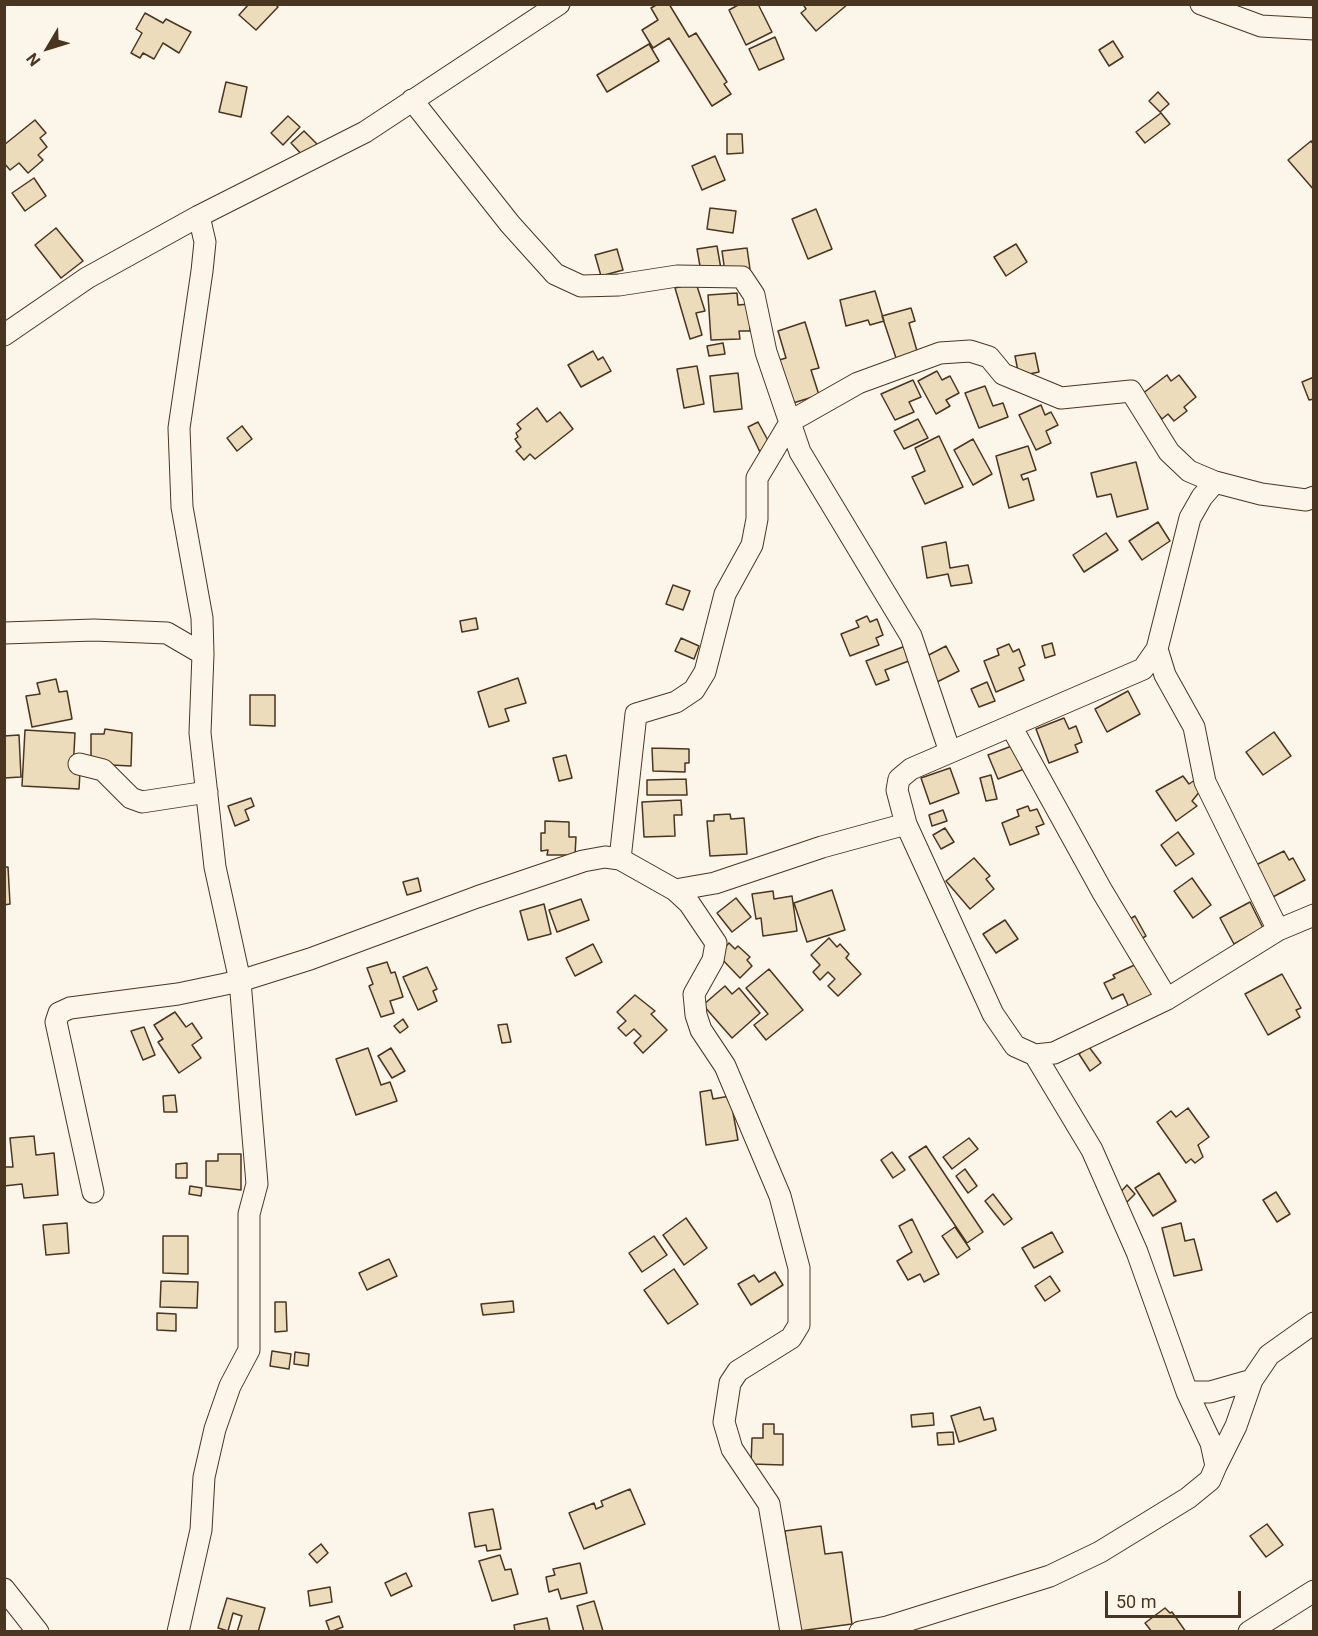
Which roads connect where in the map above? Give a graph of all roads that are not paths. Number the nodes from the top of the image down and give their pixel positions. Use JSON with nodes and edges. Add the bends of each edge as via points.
{"nodes":[{"id":1,"x":559,"y":4,"type":"edge"},
{"id":2,"x":1202,"y":4,"type":"edge"},
{"id":3,"x":1314,"y":29,"type":"edge"},
{"id":4,"x":412,"y":100,"type":"junction"},
{"id":5,"x":199,"y":216,"type":"junction"},
{"id":6,"x":4,"y":335,"type":"edge"},
{"id":7,"x":790,"y":421,"type":"junction"},
{"id":8,"x":1215,"y":482,"type":"junction"},
{"id":9,"x":1314,"y":497,"type":"edge"},
{"id":10,"x":4,"y":633,"type":"edge"},
{"id":11,"x":1157,"y":650,"type":"junction"},
{"id":12,"x":203,"y":654,"type":"junction"},
{"id":13,"x":1012,"y":728,"type":"junction"},
{"id":14,"x":950,"y":752,"type":"junction"},
{"id":15,"x":79,"y":764,"type":"dead end"},
{"id":16,"x":207,"y":792,"type":"junction"},
{"id":17,"x":906,"y":824,"type":"junction"},
{"id":18,"x":620,"y":859,"type":"junction"},
{"id":19,"x":675,"y":890,"type":"junction"},
{"id":20,"x":1314,"y":915,"type":"edge"},
{"id":21,"x":1278,"y":930,"type":"junction"},
{"id":22,"x":240,"y":981,"type":"junction"},
{"id":23,"x":1167,"y":999,"type":"junction"},
{"id":24,"x":1035,"y":1055,"type":"junction"},
{"id":25,"x":93,"y":1192,"type":"dead end"},
{"id":26,"x":1314,"y":1323,"type":"edge"},
{"id":27,"x":1252,"y":1380,"type":"junction"},
{"id":28,"x":1187,"y":1392,"type":"junction"},
{"id":29,"x":1216,"y":1466,"type":"junction"},
{"id":30,"x":4,"y":1589,"type":"edge"},
{"id":31,"x":1314,"y":1591,"type":"edge"},
{"id":32,"x":38,"y":1632,"type":"edge"},
{"id":33,"x":178,"y":1632,"type":"edge"},
{"id":34,"x":791,"y":1632,"type":"edge"},
{"id":35,"x":860,"y":1632,"type":"edge"},
{"id":36,"x":1250,"y":1632,"type":"edge"}],
"edges":[{"from":1,"to":4,"type":"street"},
{"from":2,"to":3,"type":"street","via":[[1261,26]]},
{"from":4,"to":5,"type":"street","via":[[365,132]]},
{"from":4,"to":7,"type":"street","via":[[510,225],[555,274],[581,286],[677,276],[742,277],[754,295],[766,352]]},
{"from":5,"to":6,"type":"street","via":[[87,278]]},
{"from":5,"to":12,"type":"street","via":[[205,242],[179,429],[182,507],[202,618]]},
{"from":7,"to":8,"type":"street","via":[[858,383],[940,353],[970,351],[989,357],[1003,374],[1062,398],[1131,391],[1169,452],[1190,471]]},
{"from":7,"to":14,"type":"street","via":[[800,452],[911,636]]},
{"from":7,"to":18,"type":"street","via":[[757,478],[757,519],[752,545],[725,594],[705,672],[694,690],[676,702],[636,714]]},
{"from":8,"to":9,"type":"street","via":[[1261,494],[1306,500]]},
{"from":8,"to":11,"type":"street","via":[[1190,518]]},
{"from":10,"to":12,"type":"street","via":[[167,633]]},
{"from":11,"to":13,"type":"street","via":[[1143,669]]},
{"from":11,"to":21,"type":"street","via":[[1165,675],[1194,727],[1205,782]]},
{"from":12,"to":16,"type":"street","via":[[200,733]]},
{"from":13,"to":14,"type":"street"},
{"from":13,"to":23,"type":"street"},
{"from":14,"to":17,"type":"street","via":[[911,769],[899,779],[897,790]]},
{"from":15,"to":16,"type":"street","via":[[103,770],[131,798],[142,802]]},
{"from":16,"to":22,"type":"street","via":[[215,867]]},
{"from":17,"to":19,"type":"street","via":[[715,883]]},
{"from":17,"to":24,"type":"street","via":[[993,1014],[1015,1046]]},
{"from":18,"to":19,"type":"street"},
{"from":18,"to":22,"type":"street","via":[[583,861]]},
{"from":19,"to":34,"type":"street","via":[[716,943],[713,960],[694,994],[696,1015],[701,1030],[725,1066],[780,1196],[800,1268],[799,1325],[791,1338],[738,1371],[730,1383],[724,1409],[732,1449],[768,1504]]},
{"from":20,"to":21,"type":"street"},
{"from":21,"to":23,"type":"street"},
{"from":22,"to":25,"type":"street","via":[[178,994],[70,1008],[59,1013],[56,1023]]},
{"from":22,"to":33,"type":"street","via":[[257,1184],[249,1214],[249,1350],[230,1386],[215,1429],[204,1478],[201,1530]]},
{"from":23,"to":24,"type":"street","via":[[1054,1053]]},
{"from":24,"to":28,"type":"street","via":[[1092,1150],[1128,1231]]},
{"from":26,"to":27,"type":"street","via":[[1269,1355]]},
{"from":27,"to":28,"type":"street","via":[[1210,1392]]},
{"from":27,"to":29,"type":"street","via":[[1236,1426]]},
{"from":28,"to":29,"type":"street","via":[[1211,1443]]},
{"from":29,"to":35,"type":"street","via":[[1210,1480],[1188,1497],[1070,1567],[887,1628]]},
{"from":30,"to":32,"type":"street"},
{"from":31,"to":36,"type":"street"}]}
